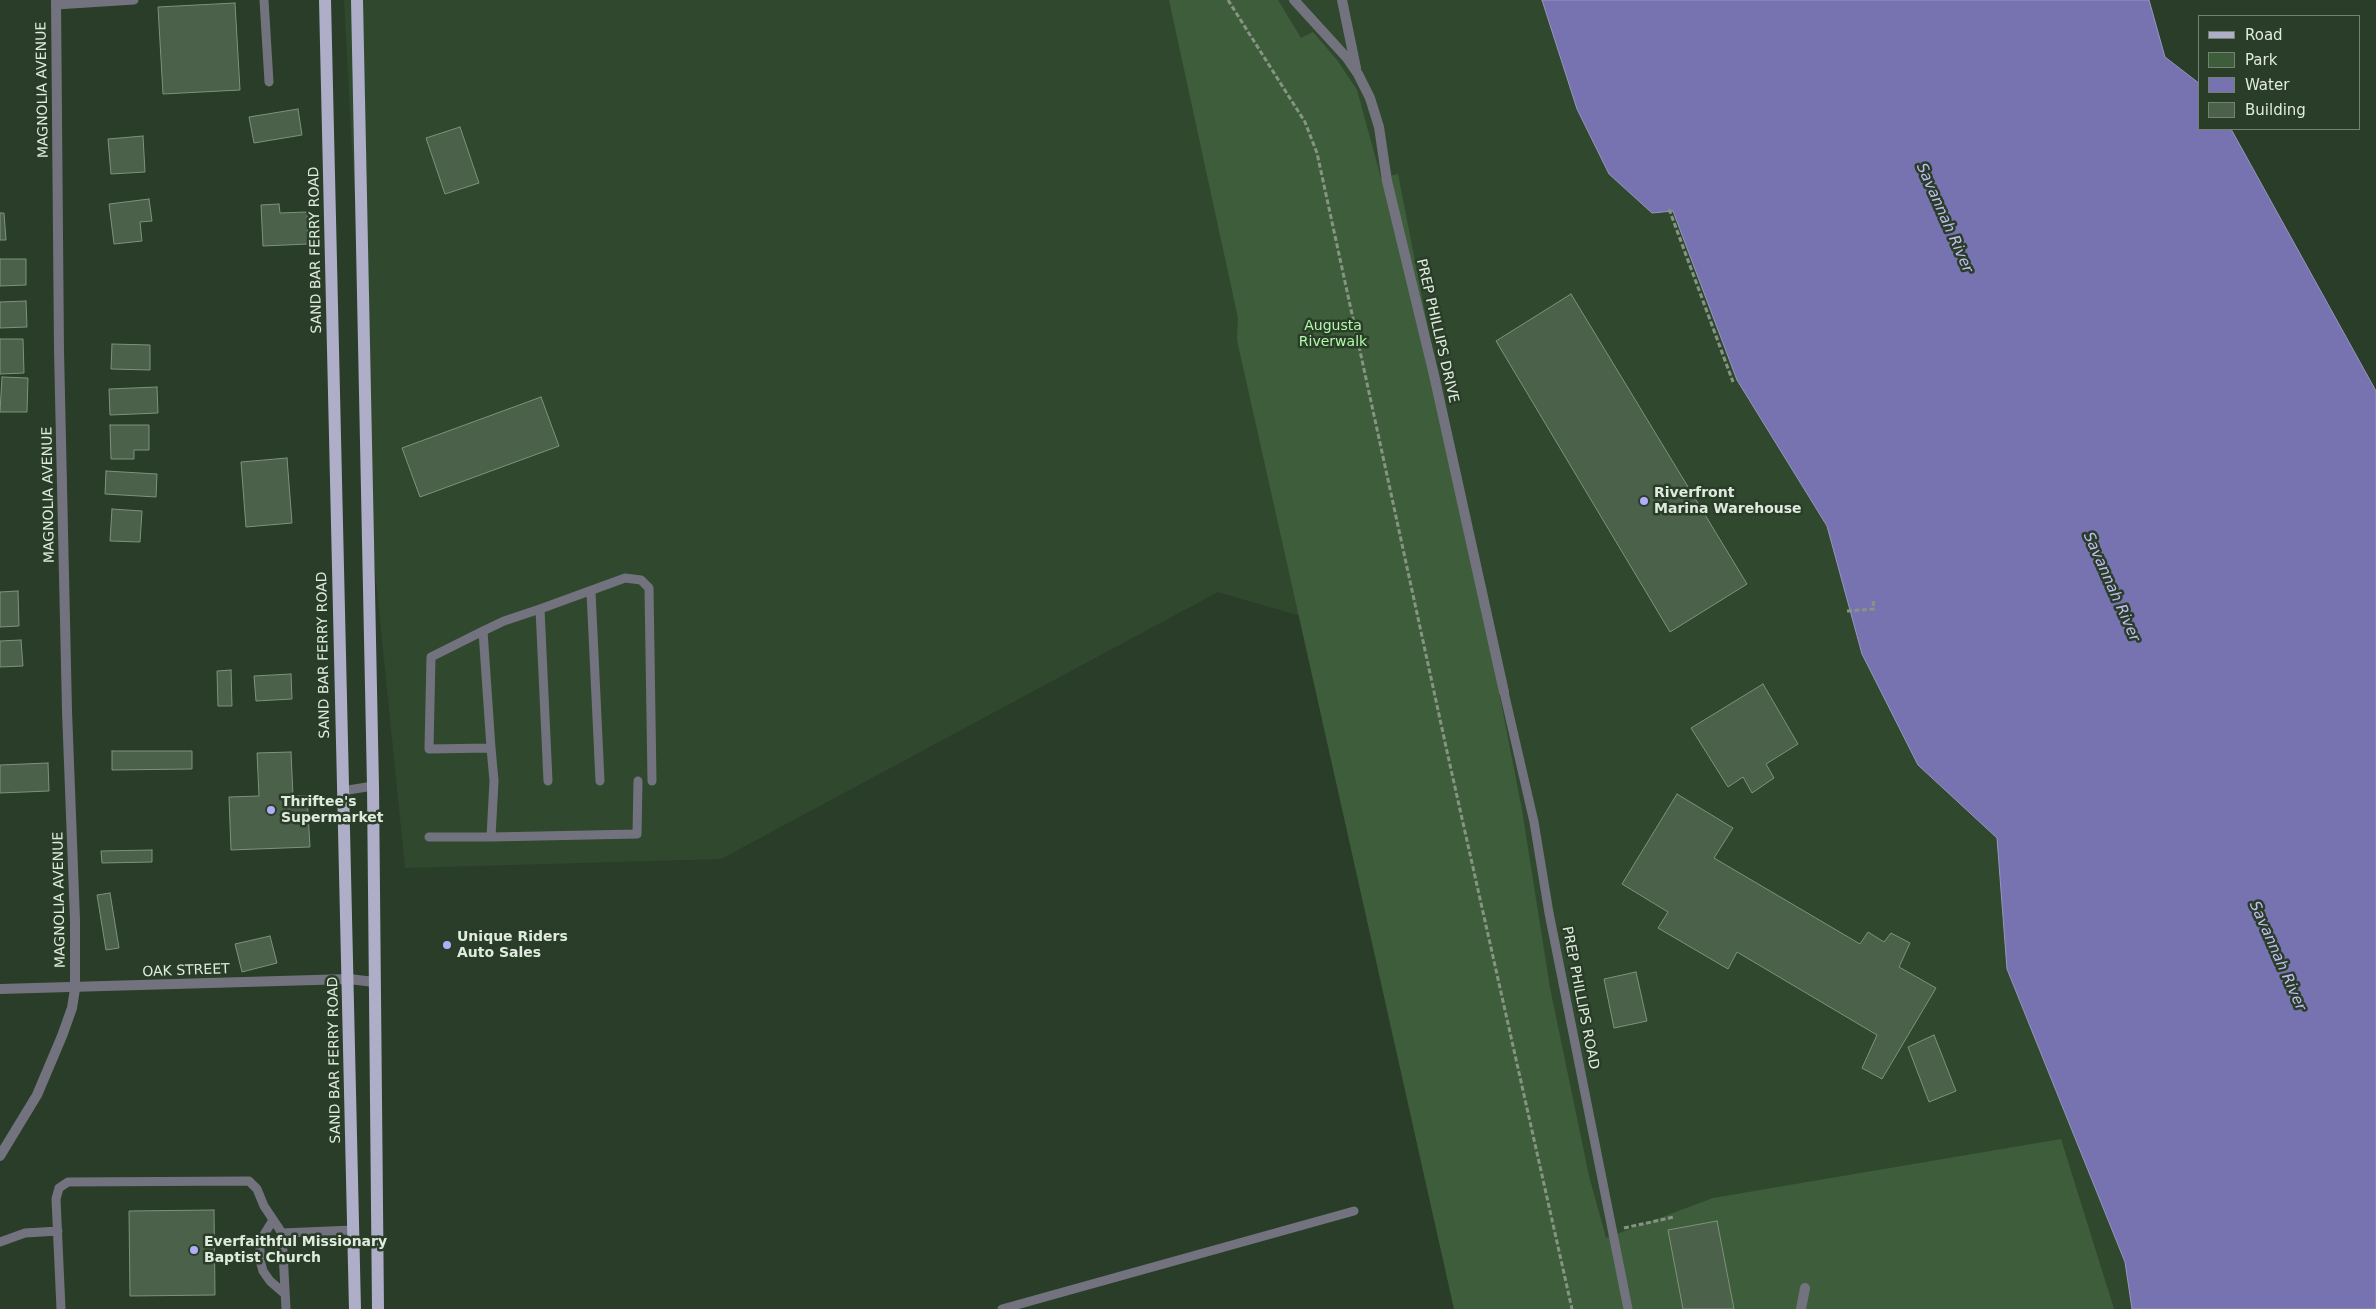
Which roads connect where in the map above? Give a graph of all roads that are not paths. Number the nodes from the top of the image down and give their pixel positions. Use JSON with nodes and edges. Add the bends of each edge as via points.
{"nodes":[{"id":1,"x":134,"y":0,"type":"edge"},
{"id":2,"x":264,"y":0,"type":"edge"},
{"id":3,"x":325,"y":0,"type":"edge"},
{"id":4,"x":357,"y":0,"type":"edge"},
{"id":5,"x":1294,"y":0,"type":"edge"},
{"id":6,"x":1342,"y":0,"type":"edge"},
{"id":7,"x":56,"y":3,"type":"edge"},
{"id":8,"x":1358,"y":74,"type":"junction"},
{"id":9,"x":269,"y":82,"type":"dead end"},
{"id":10,"x":591,"y":592,"type":"junction"},
{"id":11,"x":540,"y":609,"type":"junction"},
{"id":12,"x":483,"y":631,"type":"junction"},
{"id":13,"x":1504,"y":692,"type":"joint"},
{"id":14,"x":491,"y":748,"type":"junction"},
{"id":15,"x":548,"y":781,"type":"dead end"},
{"id":16,"x":600,"y":781,"type":"dead end"},
{"id":17,"x":638,"y":781,"type":"dead end"},
{"id":18,"x":652,"y":781,"type":"dead end"},
{"id":19,"x":373,"y":786,"type":"junction"},
{"id":20,"x":342,"y":791,"type":"junction"},
{"id":21,"x":429,"y":837,"type":"dead end"},
{"id":22,"x":491,"y":837,"type":"junction"},
{"id":23,"x":348,"y":979,"type":"junction"},
{"id":24,"x":374,"y":982,"type":"junction"},
{"id":25,"x":0,"y":989,"type":"edge"},
{"id":26,"x":75,"y":989,"type":"junction"},
{"id":27,"x":0,"y":1156,"type":"edge"},
{"id":28,"x":1354,"y":1210,"type":"dead end"},
{"id":29,"x":273,"y":1220,"type":"junction"},
{"id":30,"x":353,"y":1230,"type":"junction"},
{"id":31,"x":58,"y":1231,"type":"junction"},
{"id":32,"x":282,"y":1234,"type":"junction"},
{"id":33,"x":0,"y":1242,"type":"edge"},
{"id":34,"x":1805,"y":1288,"type":"dead end"},
{"id":35,"x":285,"y":1294,"type":"junction"},
{"id":36,"x":61,"y":1309,"type":"edge"},
{"id":37,"x":286,"y":1309,"type":"edge"},
{"id":38,"x":355,"y":1309,"type":"edge"},
{"id":39,"x":378,"y":1309,"type":"edge"},
{"id":40,"x":1002,"y":1309,"type":"edge"},
{"id":41,"x":1628,"y":1309,"type":"edge"},
{"id":42,"x":1801,"y":1309,"type":"edge"}],
"edges":[{"from":1,"to":7,"type":"lane"},
{"from":2,"to":9,"type":"lane"},
{"from":3,"to":20,"type":"main road","name":"SAND BAR FERRY ROAD"},
{"from":4,"to":19,"type":"main road"},
{"from":5,"to":8,"type":"street","name":"PREP PHILLIPS DRIVE"},
{"from":6,"to":8,"type":"street"},
{"from":7,"to":26,"type":"street","name":"MAGNOLIA AVENUE","via":[[60,350],[76,920]]},
{"from":8,"to":13,"type":"street","name":"PREP PHILLIPS DRIVE","via":[[1379,127],[1387,180]]},
{"from":10,"to":11,"type":"lane"},
{"from":10,"to":16,"type":"lane"},
{"from":10,"to":18,"type":"lane","via":[[624,578],[642,580],[649,588]]},
{"from":11,"to":12,"type":"lane"},
{"from":11,"to":15,"type":"lane"},
{"from":12,"to":14,"type":"lane"},
{"from":12,"to":14,"type":"lane","via":[[431,657],[429,749]]},
{"from":13,"to":41,"type":"lane","name":"PREP PHILLIPS ROAD","via":[[1534,822]]},
{"from":14,"to":22,"type":"lane","via":[[494,781]]},
{"from":17,"to":22,"type":"lane","via":[[637,834]]},
{"from":19,"to":20,"type":"lane"},
{"from":19,"to":24,"type":"main road"},
{"from":20,"to":23,"type":"main road","name":"SAND BAR FERRY ROAD"},
{"from":21,"to":22,"type":"lane"},
{"from":23,"to":24,"type":"street","name":"OAK STREET"},
{"from":23,"to":26,"type":"street","name":"OAK STREET"},
{"from":23,"to":30,"type":"main road","name":"SAND BAR FERRY ROAD"},
{"from":24,"to":39,"type":"main road"},
{"from":25,"to":26,"type":"street","name":"OAK STREET"},
{"from":26,"to":27,"type":"street","name":"MAGNOLIA AVENUE","via":[[62,1036],[40,1086]]},
{"from":28,"to":40,"type":"lane"},
{"from":29,"to":31,"type":"lane","via":[[257,1189],[249,1181],[68,1182],[59,1188],[56,1199]]},
{"from":29,"to":32,"type":"lane"},
{"from":29,"to":35,"type":"lane","via":[[260,1241],[260,1260],[270,1281]]},
{"from":30,"to":32,"type":"lane"},
{"from":30,"to":38,"type":"main road","name":"SAND BAR FERRY ROAD"},
{"from":31,"to":33,"type":"lane","via":[[25,1233]]},
{"from":31,"to":36,"type":"lane"},
{"from":32,"to":35,"type":"lane"},
{"from":34,"to":42,"type":"street"},
{"from":35,"to":37,"type":"lane"}]}
